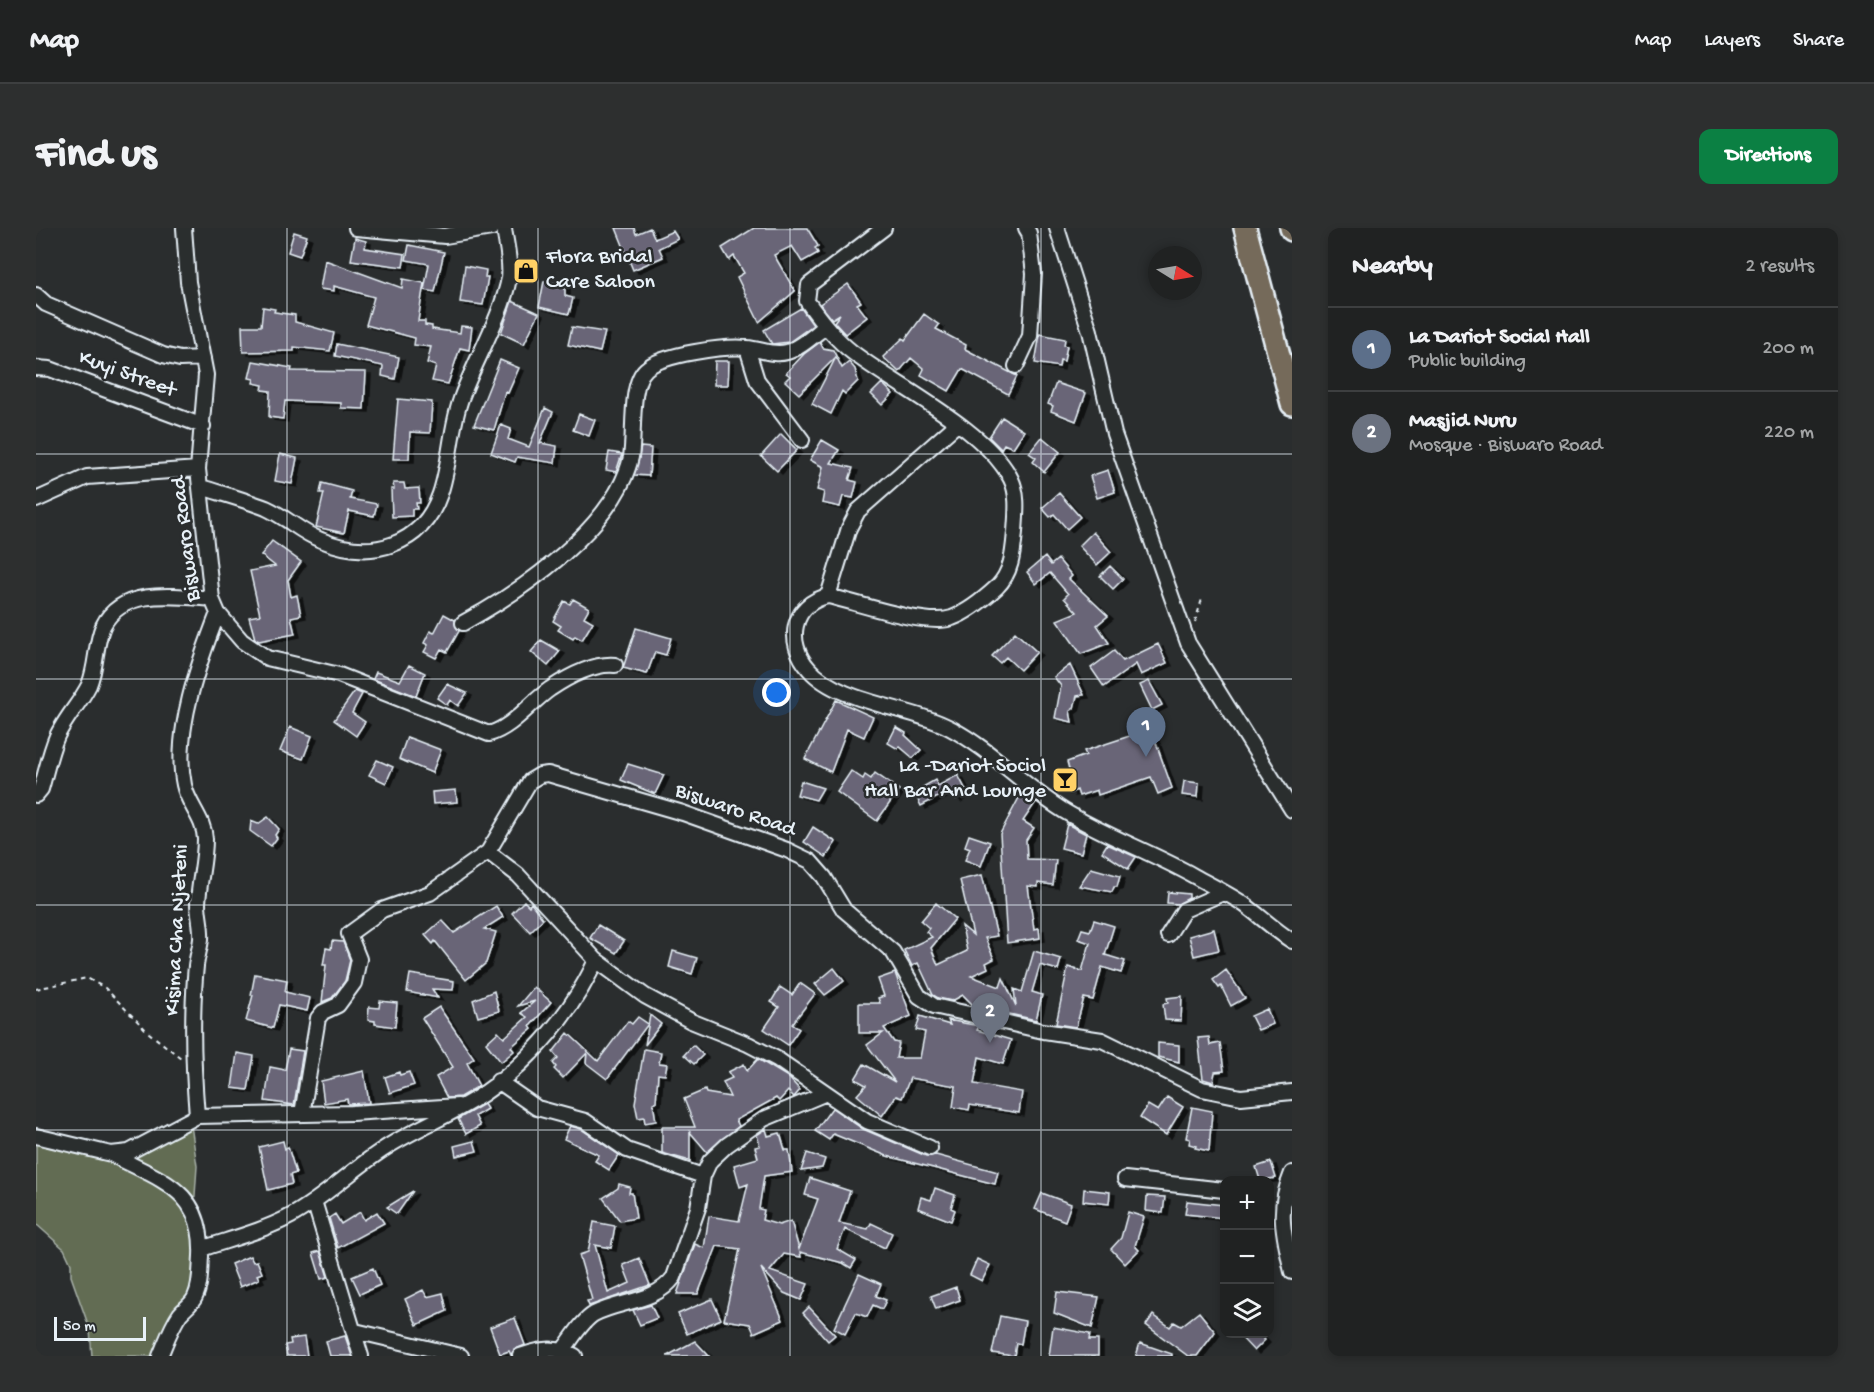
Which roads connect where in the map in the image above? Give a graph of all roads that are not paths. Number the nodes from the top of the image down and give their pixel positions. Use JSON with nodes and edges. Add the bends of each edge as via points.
{"nodes":[{"id":1,"x":184,"y":228,"type":"edge"},
{"id":2,"x":356,"y":228,"type":"edge"},
{"id":3,"x":492,"y":228,"type":"edge"},
{"id":4,"x":504,"y":228,"type":"edge"},
{"id":5,"x":884,"y":228,"type":"edge"},
{"id":6,"x":1026,"y":228,"type":"edge"},
{"id":7,"x":1057,"y":228,"type":"edge"},
{"id":8,"x":1245,"y":228,"type":"edge"},
{"id":9,"x":36,"y":295,"type":"edge"},
{"id":10,"x":825,"y":327,"type":"junction"},
{"id":11,"x":747,"y":348,"type":"junction"},
{"id":12,"x":202,"y":358,"type":"junction"},
{"id":13,"x":1016,"y":366,"type":"dead end"},
{"id":14,"x":36,"y":368,"type":"edge"},
{"id":15,"x":1292,"y":404,"type":"edge"},
{"id":16,"x":957,"y":424,"type":"junction"},
{"id":17,"x":203,"y":426,"type":"junction"},
{"id":18,"x":802,"y":440,"type":"dead end"},
{"id":19,"x":198,"y":469,"type":"junction"},
{"id":20,"x":201,"y":487,"type":"junction"},
{"id":21,"x":36,"y":500,"type":"edge"},
{"id":22,"x":828,"y":596,"type":"junction"},
{"id":23,"x":212,"y":599,"type":"junction"},
{"id":24,"x":218,"y":613,"type":"junction"},
{"id":25,"x":463,"y":623,"type":"dead end"},
{"id":26,"x":615,"y":664,"type":"dead end"},
{"id":27,"x":36,"y":795,"type":"edge"},
{"id":28,"x":1292,"y":810,"type":"edge"},
{"id":29,"x":488,"y":852,"type":"junction"},
{"id":30,"x":1223,"y":893,"type":"junction"},
{"id":31,"x":1168,"y":935,"type":"dead end"},
{"id":32,"x":1292,"y":941,"type":"edge"},
{"id":33,"x":596,"y":960,"type":"junction"},
{"id":34,"x":498,"y":1081,"type":"junction"},
{"id":35,"x":1292,"y":1092,"type":"edge"},
{"id":36,"x":824,"y":1094,"type":"junction"},
{"id":37,"x":460,"y":1106,"type":"junction"},
{"id":38,"x":302,"y":1114,"type":"junction"},
{"id":39,"x":197,"y":1116,"type":"junction"},
{"id":40,"x":36,"y":1136,"type":"edge"},
{"id":41,"x":930,"y":1148,"type":"dead end"},
{"id":42,"x":111,"y":1154,"type":"junction"},
{"id":43,"x":1292,"y":1173,"type":"edge"},
{"id":44,"x":703,"y":1176,"type":"junction"},
{"id":45,"x":1125,"y":1179,"type":"dead end"},
{"id":46,"x":1220,"y":1190,"type":"edge"},
{"id":47,"x":1276,"y":1198,"type":"edge"},
{"id":48,"x":314,"y":1201,"type":"junction"},
{"id":49,"x":201,"y":1249,"type":"junction"},
{"id":50,"x":1292,"y":1272,"type":"edge"},
{"id":51,"x":355,"y":1331,"type":"junction"},
{"id":52,"x":569,"y":1353,"type":"edge"},
{"id":53,"x":160,"y":1356,"type":"edge"},
{"id":54,"x":361,"y":1356,"type":"edge"},
{"id":55,"x":460,"y":1356,"type":"edge"},
{"id":56,"x":520,"y":1356,"type":"edge"}],
"edges":[{"from":1,"to":12,"type":"street","name":"Biswaro Road","via":[[188,282]]},
{"from":2,"to":3,"type":"street","via":[[445,236]]},
{"from":4,"to":20,"type":"street","via":[[509,276],[504,298],[461,399],[440,494],[428,521],[416,534],[374,549],[348,547],[321,540],[266,508]]},
{"from":5,"to":10,"type":"street","via":[[809,285],[807,301]]},
{"from":6,"to":13,"type":"street","via":[[1034,274],[1030,336]]},
{"from":7,"to":28,"type":"street","via":[[1090,331],[1114,434],[1188,643]]},
{"from":8,"to":15,"type":"highway"},
{"from":9,"to":12,"type":"street","via":[[46,304],[163,355]]},
{"from":10,"to":11,"type":"street","via":[[789,352],[776,354]]},
{"from":10,"to":16,"type":"street","via":[[852,352]]},
{"from":11,"to":18,"type":"street","via":[[757,380]]},
{"from":11,"to":25,"type":"street","via":[[717,349],[663,360],[643,371],[638,380],[630,457],[608,504],[584,533],[545,568]]},
{"from":12,"to":17,"type":"street","name":"Biswaro Road","via":[[206,375]]},
{"from":14,"to":17,"type":"street","name":"Kuyi Street","via":[[50,369]]},
{"from":16,"to":22,"type":"street","via":[[858,511]]},
{"from":16,"to":22,"type":"street","via":[[998,460],[1012,480],[1017,506],[1014,548],[1004,580],[985,598],[953,618],[932,621]]},
{"from":17,"to":19,"type":"street","name":"Biswaro Road"},
{"from":19,"to":20,"type":"street","name":"Biswaro Road"},
{"from":19,"to":21,"type":"street","via":[[87,477]]},
{"from":20,"to":23,"type":"street","name":"Biswaro Road"},
{"from":22,"to":30,"type":"street","via":[[814,599],[803,608],[796,623],[795,646],[809,670],[845,694],[948,727],[980,746],[1025,785],[1063,810]]},
{"from":23,"to":24,"type":"street","name":"Biswaro Road"},
{"from":23,"to":27,"type":"street","via":[[149,597],[114,609],[103,628],[92,676],[57,737]]},
{"from":24,"to":26,"type":"street","name":"Biswaro Road","via":[[242,641],[267,658],[339,675],[489,734],[549,690],[603,664]]},
{"from":24,"to":39,"type":"street","name":"Kisima Cha Njeteni","via":[[188,705],[182,759],[183,784],[200,817],[205,838],[198,903],[201,938],[196,966],[193,1067]]},
{"from":29,"to":33,"type":"street","via":[[518,875]]},
{"from":29,"to":35,"type":"street","name":"Biswaro Road","via":[[530,781],[540,775],[548,774],[683,813],[810,861],[844,910],[893,952],[920,996],[933,1006],[1102,1040],[1202,1089],[1240,1097]]},
{"from":29,"to":38,"type":"street","name":"Biswaro Road","via":[[430,893],[382,910],[349,934],[359,959],[358,971],[346,996],[318,1018]]},
{"from":30,"to":31,"type":"street","via":[[1184,910]]},
{"from":30,"to":32,"type":"street"},
{"from":33,"to":34,"type":"street","via":[[579,996],[564,1015]]},
{"from":33,"to":36,"type":"street","via":[[645,996],[777,1059]]},
{"from":34,"to":37,"type":"street"},
{"from":34,"to":44,"type":"street","via":[[537,1108],[585,1120],[627,1150]]},
{"from":36,"to":41,"type":"street","via":[[867,1121]]},
{"from":36,"to":44,"type":"street","via":[[747,1129],[710,1161]]},
{"from":37,"to":38,"type":"street"},
{"from":37,"to":48,"type":"street","via":[[386,1147]]},
{"from":38,"to":39,"type":"street"},
{"from":39,"to":42,"type":"street","via":[[129,1152]]},
{"from":40,"to":42,"type":"street"},
{"from":42,"to":49,"type":"street","via":[[144,1168],[178,1192],[197,1219]]},
{"from":43,"to":47,"type":"street"},
{"from":44,"to":52,"type":"street","via":[[698,1208],[667,1286],[593,1315]]},
{"from":45,"to":46,"type":"street"},
{"from":47,"to":50,"type":"street"},
{"from":48,"to":49,"type":"street","via":[[267,1227]]},
{"from":48,"to":51,"type":"street"},
{"from":49,"to":53,"type":"street","via":[[195,1300],[181,1314]]},
{"from":51,"to":54,"type":"street"},
{"from":51,"to":55,"type":"street"},
{"from":52,"to":56,"type":"street","via":[[543,1348]]}]}
